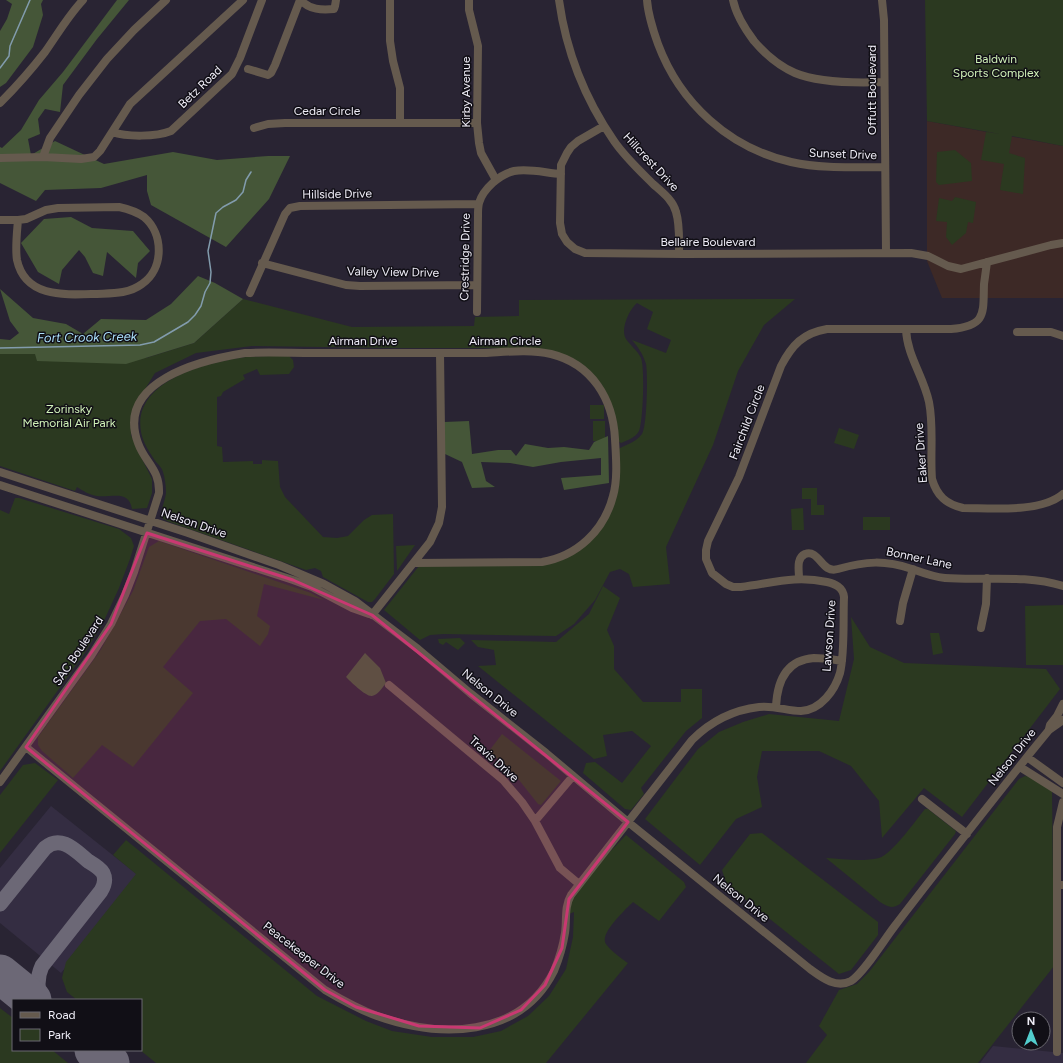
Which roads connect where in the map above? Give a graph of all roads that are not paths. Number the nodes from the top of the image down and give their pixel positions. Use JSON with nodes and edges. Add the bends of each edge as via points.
{"nodes":[{"id":1,"x":82,"y":0,"type":"edge"},
{"id":2,"x":166,"y":0,"type":"edge"},
{"id":3,"x":243,"y":0,"type":"edge"},
{"id":4,"x":262,"y":0,"type":"edge"},
{"id":5,"x":300,"y":0,"type":"edge"},
{"id":6,"x":336,"y":0,"type":"edge"},
{"id":7,"x":390,"y":0,"type":"edge"},
{"id":8,"x":469,"y":0,"type":"edge"},
{"id":9,"x":559,"y":0,"type":"edge"},
{"id":10,"x":647,"y":0,"type":"edge"},
{"id":11,"x":733,"y":0,"type":"edge"},
{"id":12,"x":882,"y":0,"type":"edge"},
{"id":13,"x":248,"y":69,"type":"dead end"},
{"id":14,"x":884,"y":82,"type":"junction"},
{"id":15,"x":0,"y":103,"type":"edge"},
{"id":16,"x":400,"y":122,"type":"junction"},
{"id":17,"x":477,"y":123,"type":"junction"},
{"id":18,"x":604,"y":126,"type":"junction"},
{"id":19,"x":254,"y":128,"type":"dead end"},
{"id":20,"x":112,"y":132,"type":"junction"},
{"id":21,"x":43,"y":157,"type":"junction"},
{"id":22,"x":0,"y":158,"type":"edge"},
{"id":23,"x":885,"y":167,"type":"junction"},
{"id":24,"x":561,"y":174,"type":"junction"},
{"id":25,"x":496,"y":180,"type":"junction"},
{"id":26,"x":478,"y":204,"type":"junction"},
{"id":27,"x":0,"y":220,"type":"edge"},
{"id":28,"x":18,"y":220,"type":"junction"},
{"id":29,"x":1063,"y":243,"type":"edge"},
{"id":30,"x":886,"y":252,"type":"junction"},
{"id":31,"x":679,"y":254,"type":"junction"},
{"id":32,"x":987,"y":262,"type":"junction"},
{"id":33,"x":262,"y":264,"type":"junction"},
{"id":34,"x":477,"y":285,"type":"junction"},
{"id":35,"x":250,"y":293,"type":"dead end"},
{"id":36,"x":477,"y":312,"type":"dead end"},
{"id":37,"x":906,"y":328,"type":"junction"},
{"id":38,"x":1017,"y":332,"type":"dead end"},
{"id":39,"x":1063,"y":336,"type":"edge"},
{"id":40,"x":440,"y":353,"type":"junction"},
{"id":41,"x":0,"y":472,"type":"edge"},
{"id":42,"x":0,"y":485,"type":"edge"},
{"id":43,"x":1063,"y":494,"type":"edge"},
{"id":44,"x":151,"y":521,"type":"junction"},
{"id":45,"x":147,"y":533,"type":"junction"},
{"id":46,"x":414,"y":563,"type":"junction"},
{"id":47,"x":913,"y":569,"type":"junction"},
{"id":48,"x":799,"y":578,"type":"junction"},
{"id":49,"x":987,"y":578,"type":"junction"},
{"id":50,"x":1063,"y":586,"type":"edge"},
{"id":51,"x":372,"y":615,"type":"junction"},
{"id":52,"x":900,"y":621,"type":"dead end"},
{"id":53,"x":981,"y":628,"type":"dead end"},
{"id":54,"x":842,"y":661,"type":"junction"},
{"id":55,"x":390,"y":685,"type":"dead end"},
{"id":56,"x":1063,"y":704,"type":"edge"},
{"id":57,"x":776,"y":707,"type":"junction"},
{"id":58,"x":1063,"y":720,"type":"edge"},
{"id":59,"x":1049,"y":730,"type":"junction"},
{"id":60,"x":26,"y":747,"type":"junction"},
{"id":61,"x":1027,"y":757,"type":"junction"},
{"id":62,"x":1020,"y":767,"type":"junction"},
{"id":63,"x":573,"y":776,"type":"junction"},
{"id":64,"x":0,"y":782,"type":"edge"},
{"id":65,"x":1063,"y":783,"type":"edge"},
{"id":66,"x":1063,"y":794,"type":"edge"},
{"id":67,"x":922,"y":799,"type":"dead end"},
{"id":68,"x":1063,"y":802,"type":"edge"},
{"id":69,"x":535,"y":821,"type":"junction"},
{"id":70,"x":628,"y":822,"type":"junction"},
{"id":71,"x":967,"y":834,"type":"junction"},
{"id":72,"x":579,"y":884,"type":"junction"},
{"id":73,"x":1060,"y":885,"type":"edge"},
{"id":74,"x":1057,"y":1052,"type":"dead end"}],
"edges":[{"from":1,"to":15,"type":"street","via":[[43,54]]},
{"from":2,"to":21,"type":"street","via":[[134,30],[79,95],[50,138]]},
{"from":3,"to":20,"type":"street","via":[[130,104]]},
{"from":4,"to":20,"type":"street","name":"Betz Road","via":[[232,74],[171,131],[162,134],[121,135]]},
{"from":5,"to":6,"type":"street","via":[[314,9],[324,10],[334,9]]},
{"from":5,"to":13,"type":"street","via":[[271,73],[268,75]]},
{"from":7,"to":16,"type":"street","via":[[390,41],[400,88]]},
{"from":8,"to":17,"type":"street","name":"Kirby Avenue","via":[[478,46]]},
{"from":9,"to":18,"type":"street","name":"Hillcrest Drive","via":[[564,29],[578,75]]},
{"from":10,"to":23,"type":"street","name":"Sunset Drive","via":[[652,29],[675,80],[698,109],[732,138],[773,157],[797,163],[836,168]]},
{"from":11,"to":14,"type":"street","via":[[743,24],[764,53],[796,73],[831,81]]},
{"from":12,"to":14,"type":"street","name":"Offutt Boulevard"},
{"from":14,"to":23,"type":"street","name":"Offutt Boulevard"},
{"from":16,"to":17,"type":"street","name":"Cedar Circle"},
{"from":16,"to":19,"type":"street","name":"Cedar Circle","via":[[285,123]]},
{"from":17,"to":25,"type":"street","name":"Kirby Avenue","via":[[481,154]]},
{"from":18,"to":24,"type":"street","name":"Bellaire Boulevard","via":[[571,147],[564,159]]},
{"from":18,"to":31,"type":"street","name":"Hillcrest Drive","via":[[629,160],[674,206],[678,222]]},
{"from":20,"to":21,"type":"street","via":[[94,157]]},
{"from":21,"to":22,"type":"street"},
{"from":23,"to":30,"type":"street","name":"Offutt Boulevard"},
{"from":24,"to":25,"type":"street","name":"Crestridge Drive","via":[[514,171]]},
{"from":24,"to":31,"type":"street","name":"Bellaire Boulevard","via":[[562,234],[575,249],[585,253]]},
{"from":25,"to":26,"type":"street","name":"Crestridge Drive"},
{"from":26,"to":33,"type":"street","name":"Hillside Drive","via":[[290,208]]},
{"from":26,"to":34,"type":"street","name":"Crestridge Drive"},
{"from":27,"to":28,"type":"street"},
{"from":28,"to":28,"type":"street","via":[[58,208],[119,207],[130,210],[144,217],[152,226],[159,248],[158,259],[149,278],[133,290],[85,294],[46,292],[28,280],[17,260]]},
{"from":29,"to":32,"type":"street","name":"Bellaire Boulevard"},
{"from":30,"to":31,"type":"street","name":"Bellaire Boulevard"},
{"from":30,"to":32,"type":"street","name":"Bellaire Boulevard","via":[[921,254],[961,269]]},
{"from":32,"to":37,"type":"street","name":"Fairchild Circle","via":[[983,312],[976,322],[970,326],[951,329]]},
{"from":33,"to":34,"type":"street","name":"Valley View Drive","via":[[346,285]]},
{"from":33,"to":35,"type":"street","name":"Hillside Drive"},
{"from":34,"to":36,"type":"street","name":"Crestridge Drive"},
{"from":37,"to":43,"type":"street","name":"Eaker Drive","via":[[910,353],[929,402],[932,479],[941,498],[953,506],[963,508],[1032,507],[1046,504]]},
{"from":37,"to":48,"type":"street","name":"Fairchild Circle","via":[[818,330],[797,342],[781,366],[739,477],[708,541],[706,559],[712,573],[733,587]]},
{"from":38,"to":39,"type":"street","via":[[1051,332]]},
{"from":40,"to":44,"type":"street","name":"Airman Drive","via":[[245,353],[207,360],[159,381],[145,395],[135,424],[138,444],[154,468],[159,485]]},
{"from":40,"to":46,"type":"street","via":[[440,518],[433,537]]},
{"from":40,"to":46,"type":"street","name":"Airman Circle","via":[[545,353],[561,358],[585,372],[598,385],[613,415],[615,490],[605,518],[595,533],[574,551],[557,558],[542,562]]},
{"from":41,"to":44,"type":"street","name":"Nelson Drive"},
{"from":42,"to":45,"type":"street","name":"Nelson Drive"},
{"from":44,"to":45,"type":"street","name":"SAC Boulevard"},
{"from":44,"to":51,"type":"street","name":"Nelson Drive","via":[[309,577],[355,601]]},
{"from":45,"to":51,"type":"street","name":"Nelson Drive","via":[[293,580]]},
{"from":45,"to":60,"type":"street","name":"SAC Boulevard","via":[[125,595],[111,624]]},
{"from":46,"to":51,"type":"street"},
{"from":47,"to":48,"type":"street","name":"Bonner Lane","via":[[876,562],[828,569],[819,558],[806,553],[798,562]]},
{"from":47,"to":49,"type":"street","name":"Bonner Lane","via":[[944,578]]},
{"from":47,"to":52,"type":"street"},
{"from":48,"to":54,"type":"street","name":"Lawson Drive","via":[[831,583],[840,587],[843,592]]},
{"from":49,"to":50,"type":"street","name":"Bonner Lane","via":[[1031,580]]},
{"from":49,"to":53,"type":"street","via":[[986,604]]},
{"from":51,"to":63,"type":"street","name":"Nelson Drive","via":[[418,649]]},
{"from":54,"to":57,"type":"street","name":"Lawson Drive","via":[[834,689],[823,701],[802,711]]},
{"from":54,"to":57,"type":"street","via":[[809,658],[791,666],[779,683]]},
{"from":55,"to":69,"type":"street","name":"Travis Drive","via":[[503,780]]},
{"from":56,"to":59,"type":"street","name":"Nelson Drive"},
{"from":57,"to":70,"type":"street","via":[[738,711],[705,728],[686,747]]},
{"from":58,"to":59,"type":"street","name":"Nelson Drive"},
{"from":59,"to":61,"type":"street","name":"Nelson Drive"},
{"from":60,"to":64,"type":"street","name":"SAC Boulevard"},
{"from":60,"to":72,"type":"street","name":"Peacekeeper Drive","via":[[325,990],[356,1007],[389,1020],[434,1028],[471,1029],[497,1022],[521,1010],[542,990],[554,971],[565,934],[567,903]]},
{"from":61,"to":62,"type":"street","name":"Nelson Drive"},
{"from":61,"to":65,"type":"street"},
{"from":62,"to":66,"type":"street"},
{"from":62,"to":71,"type":"street","name":"Nelson Drive"},
{"from":63,"to":69,"type":"street"},
{"from":63,"to":70,"type":"street","name":"Nelson Drive"},
{"from":67,"to":71,"type":"street"},
{"from":68,"to":73,"type":"street","via":[[1057,827]]},
{"from":69,"to":72,"type":"street","name":"Travis Drive","via":[[560,868]]},
{"from":70,"to":71,"type":"street","name":"Nelson Drive","via":[[810,969],[826,980],[838,984],[851,981],[860,973]]},
{"from":70,"to":72,"type":"street","name":"Peacekeeper Drive"},
{"from":73,"to":74,"type":"street"}]}
